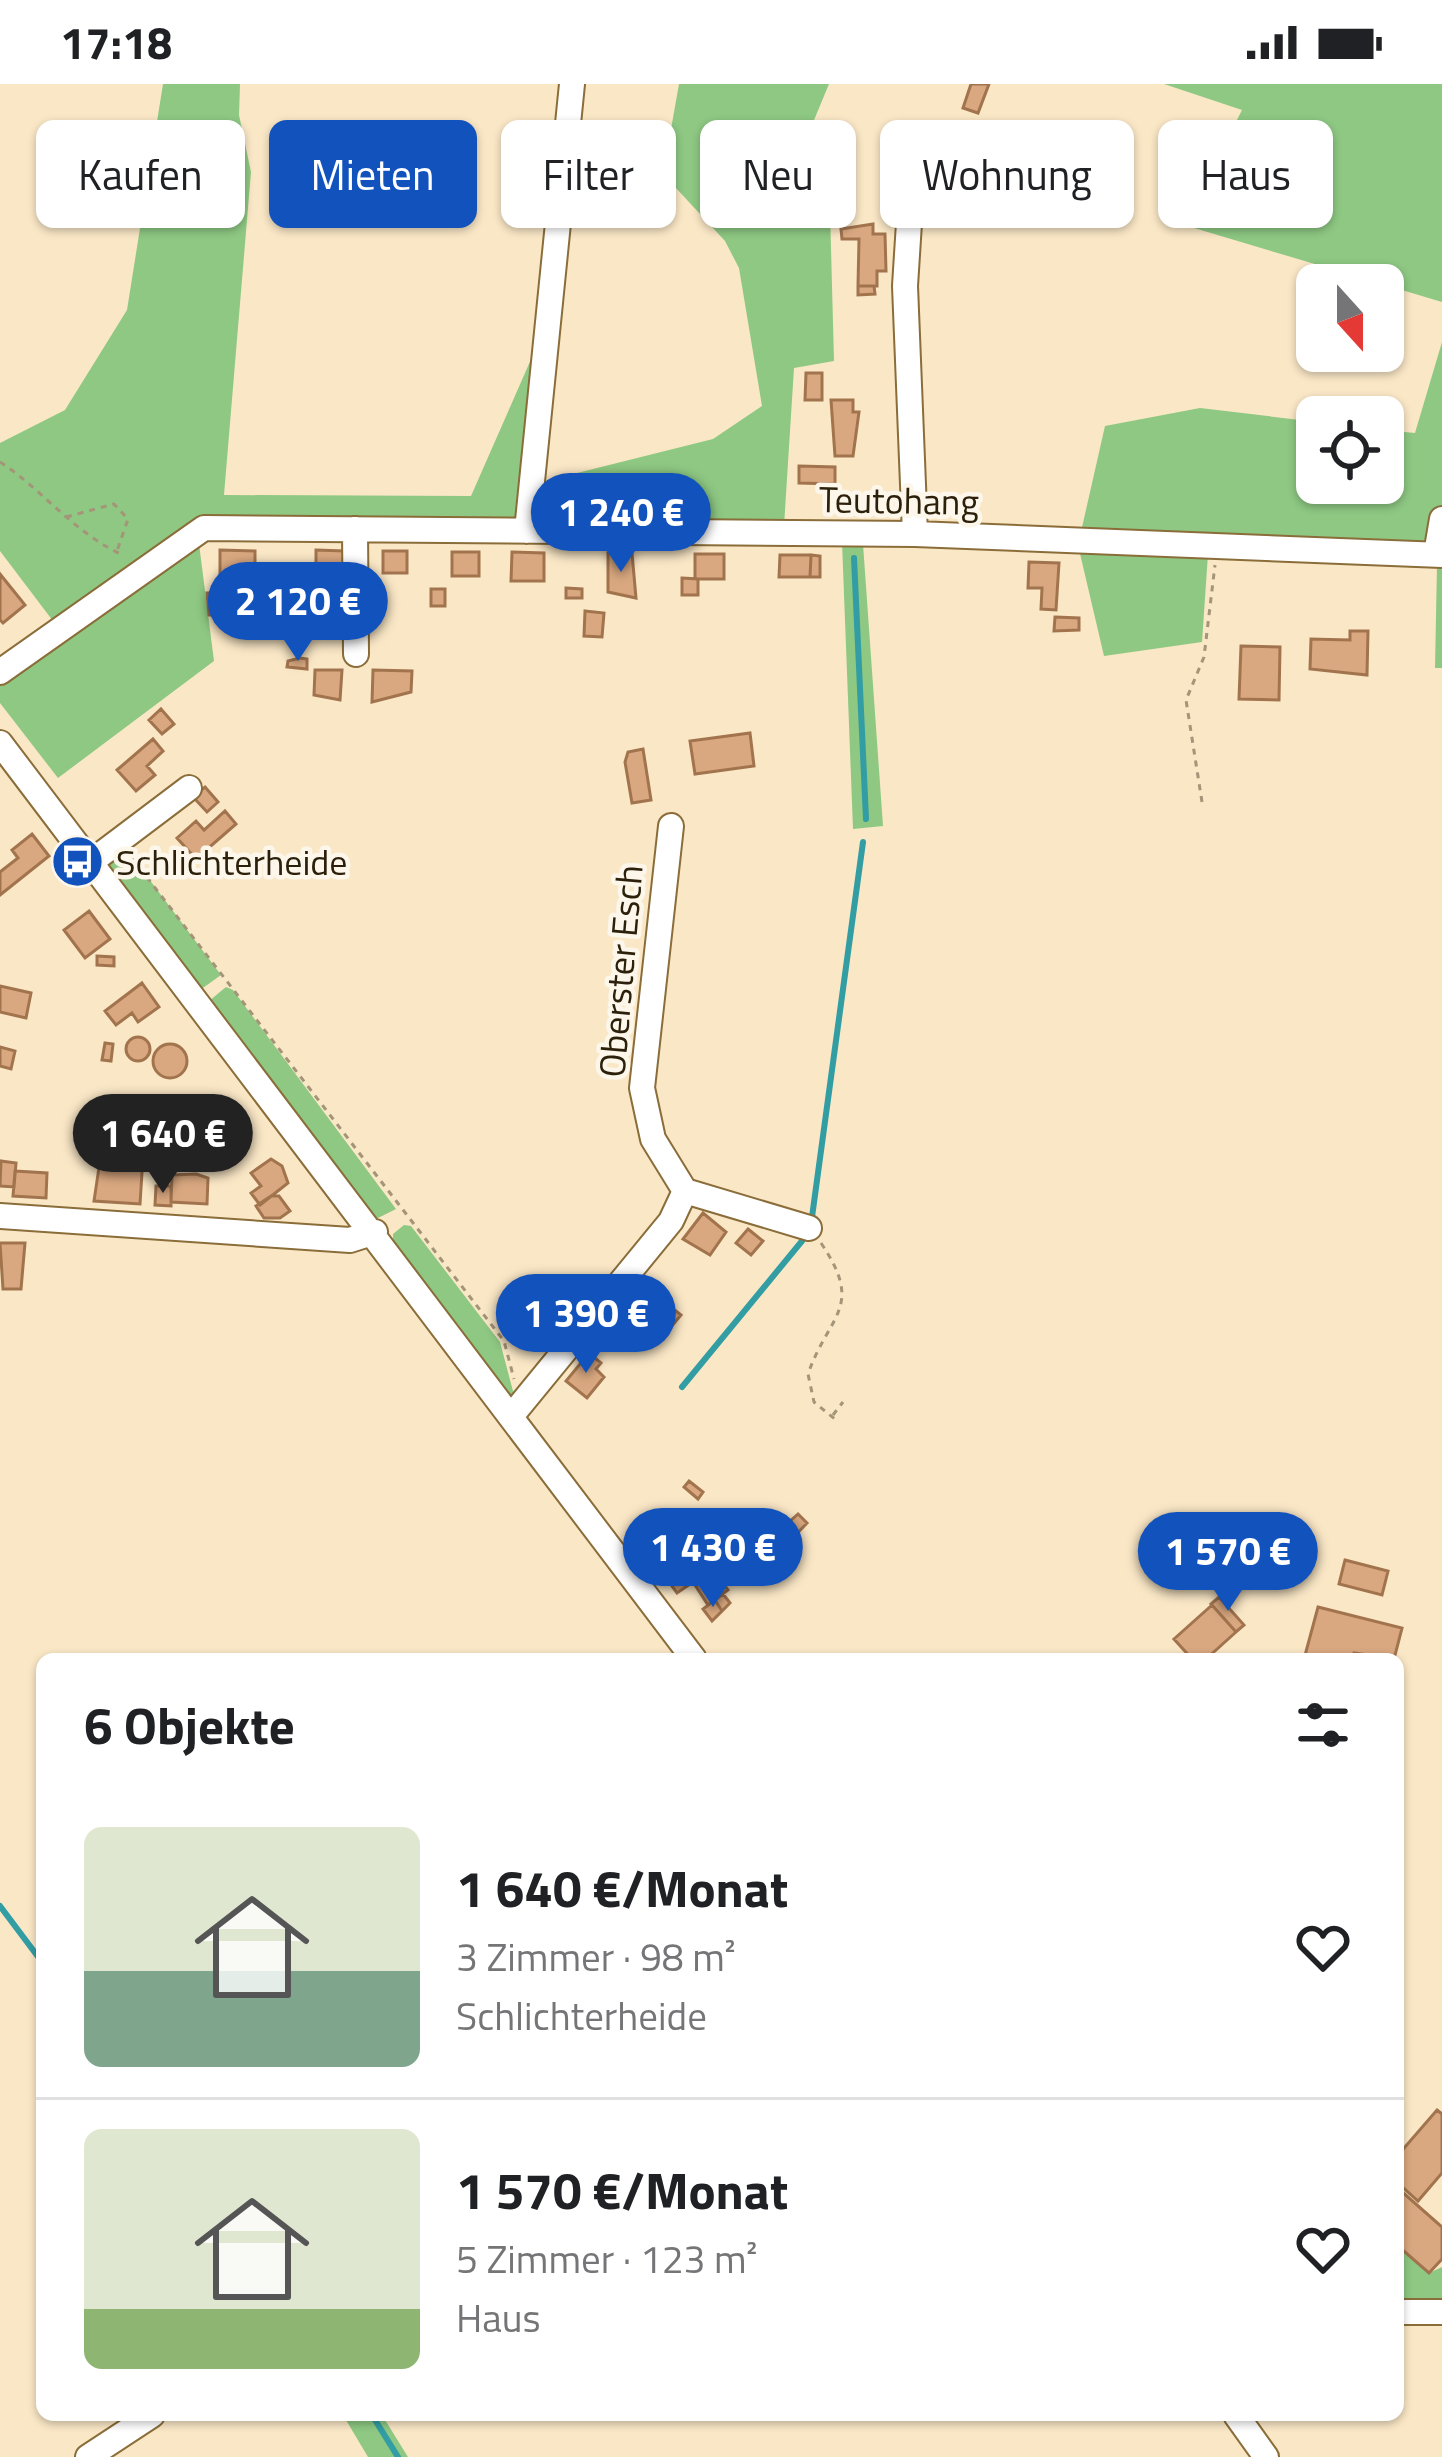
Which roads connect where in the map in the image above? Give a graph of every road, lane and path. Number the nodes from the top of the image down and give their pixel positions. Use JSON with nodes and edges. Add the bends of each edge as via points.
{"nodes":[{"id":1,"x":572,"y":84,"type":"edge"},
{"id":2,"x":909,"y":228,"type":"edge"},
{"id":3,"x":0,"y":462,"type":"edge"},
{"id":4,"x":65,"y":517,"type":"junction"},
{"id":5,"x":1442,"y":519,"type":"edge"},
{"id":6,"x":355,"y":529,"type":"junction"},
{"id":7,"x":527,"y":531,"type":"junction"},
{"id":8,"x":915,"y":534,"type":"junction"},
{"id":9,"x":1216,"y":546,"type":"junction"},
{"id":10,"x":116,"y":552,"type":"junction"},
{"id":11,"x":1439,"y":554,"type":"edge"},
{"id":12,"x":147,"y":565,"type":"junction"},
{"id":13,"x":356,"y":654,"type":"dead end"},
{"id":14,"x":0,"y":672,"type":"edge"},
{"id":15,"x":1,"y":750,"type":"edge"},
{"id":16,"x":189,"y":788,"type":"dead end"},
{"id":17,"x":1202,"y":802,"type":"dead end"},
{"id":18,"x":670,"y":826,"type":"dead end"},
{"id":19,"x":98,"y":857,"type":"junction"},
{"id":20,"x":685,"y":1191,"type":"junction"},
{"id":21,"x":0,"y":1216,"type":"edge"},
{"id":22,"x":809,"y":1228,"type":"joint"},
{"id":23,"x":375,"y":1232,"type":"junction"},
{"id":24,"x":843,"y":1402,"type":"dead end"},
{"id":25,"x":518,"y":1409,"type":"junction"},
{"id":26,"x":690,"y":1653,"type":"edge"},
{"id":27,"x":1404,"y":2312,"type":"edge"},
{"id":28,"x":1442,"y":2312,"type":"edge"},
{"id":29,"x":143,"y":2421,"type":"edge"},
{"id":30,"x":1240,"y":2421,"type":"edge"},
{"id":31,"x":88,"y":2457,"type":"edge"},
{"id":32,"x":1266,"y":2457,"type":"edge"}],
"edges":[{"from":1,"to":7,"type":"street"},
{"from":2,"to":8,"type":"street"},
{"from":3,"to":4,"type":"path"},
{"from":4,"to":10,"type":"path"},
{"from":4,"to":10,"type":"path","via":[[114,504],[128,519]]},
{"from":5,"to":11,"type":"street"},
{"from":6,"to":7,"type":"street","name":"Teutohang"},
{"from":6,"to":12,"type":"street","name":"Teutohang","via":[[204,528]]},
{"from":6,"to":13,"type":"street"},
{"from":7,"to":8,"type":"street","name":"Teutohang"},
{"from":8,"to":9,"type":"street","name":"Teutohang"},
{"from":9,"to":11,"type":"street","name":"Teutohang"},
{"from":9,"to":17,"type":"path","via":[[1214,608],[1186,700]]},
{"from":10,"to":12,"type":"path"},
{"from":12,"to":14,"type":"street","name":"Teutohang"},
{"from":15,"to":19,"type":"street"},
{"from":16,"to":19,"type":"street"},
{"from":18,"to":20,"type":"street","name":"Oberster Esch","via":[[642,1088],[652,1138]]},
{"from":19,"to":23,"type":"street"},
{"from":19,"to":25,"type":"path","via":[[136,860],[156,883],[504,1341]]},
{"from":20,"to":22,"type":"street"},
{"from":20,"to":25,"type":"street","via":[[671,1221]]},
{"from":21,"to":23,"type":"street","via":[[350,1240]]},
{"from":22,"to":24,"type":"path","via":[[845,1286],[835,1326],[808,1374],[814,1402],[834,1419]]},
{"from":23,"to":25,"type":"street"},
{"from":25,"to":26,"type":"street"},
{"from":27,"to":28,"type":"street"},
{"from":29,"to":31,"type":"street"},
{"from":30,"to":32,"type":"street"}]}
